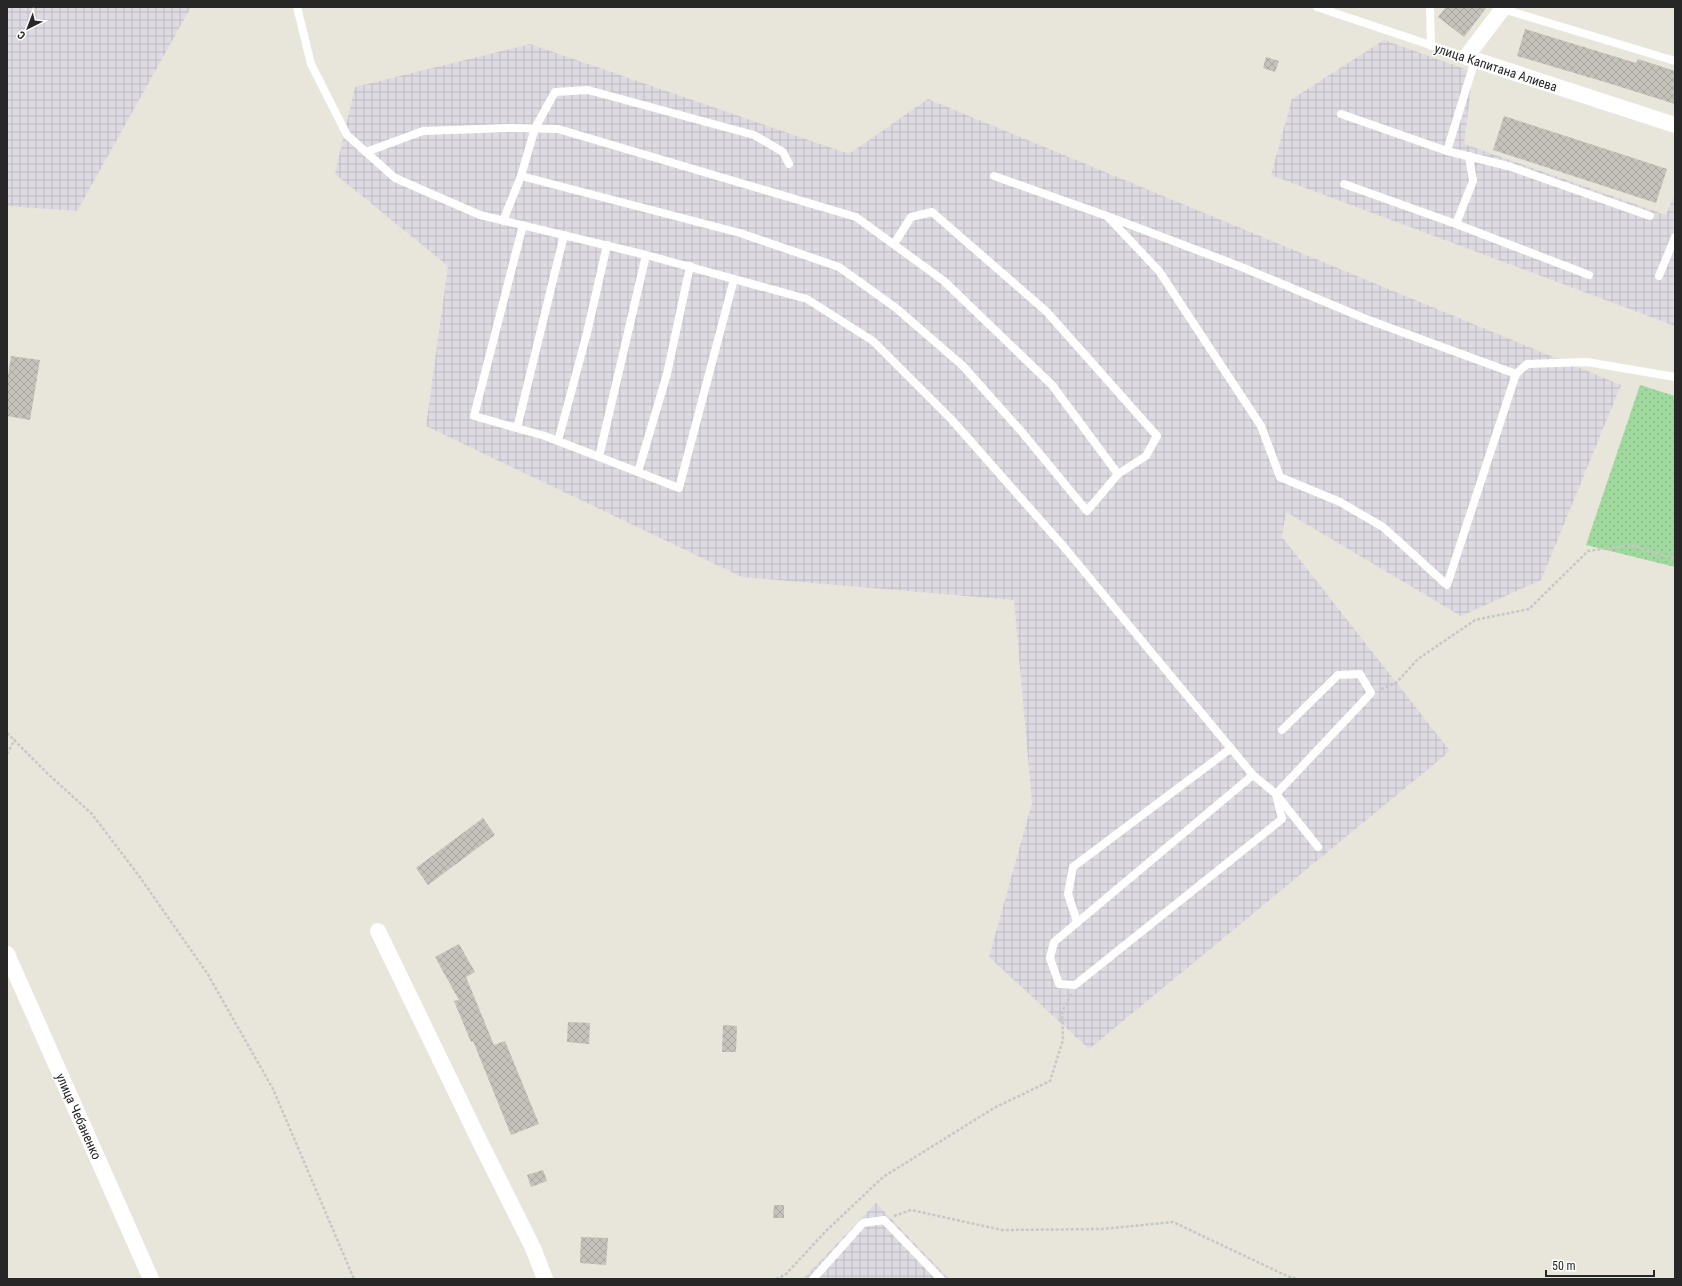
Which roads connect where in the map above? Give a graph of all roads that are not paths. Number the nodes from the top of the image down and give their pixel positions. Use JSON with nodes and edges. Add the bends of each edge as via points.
{"nodes":[{"id":1,"x":297,"y":7,"type":"edge"},
{"id":2,"x":1317,"y":7,"type":"edge"},
{"id":3,"x":1430,"y":7,"type":"edge"},
{"id":4,"x":1504,"y":8,"type":"edge"},
{"id":5,"x":1431,"y":46,"type":"junction"},
{"id":6,"x":1470,"y":59,"type":"junction"},
{"id":7,"x":1675,"y":61,"type":"edge"},
{"id":8,"x":1341,"y":114,"type":"dead end"},
{"id":9,"x":1675,"y":125,"type":"edge"},
{"id":10,"x":535,"y":128,"type":"junction"},
{"id":11,"x":1448,"y":151,"type":"junction"},
{"id":12,"x":366,"y":152,"type":"junction"},
{"id":13,"x":1469,"y":156,"type":"junction"},
{"id":14,"x":788,"y":164,"type":"dead end"},
{"id":15,"x":521,"y":176,"type":"junction"},
{"id":16,"x":994,"y":176,"type":"dead end"},
{"id":17,"x":1344,"y":184,"type":"dead end"},
{"id":18,"x":1107,"y":216,"type":"junction"},
{"id":19,"x":1650,"y":216,"type":"dead end"},
{"id":20,"x":503,"y":221,"type":"junction"},
{"id":21,"x":1456,"y":224,"type":"junction"},
{"id":22,"x":523,"y":225,"type":"junction"},
{"id":23,"x":564,"y":235,"type":"junction"},
{"id":24,"x":1675,"y":237,"type":"edge"},
{"id":25,"x":894,"y":244,"type":"junction"},
{"id":26,"x":607,"y":245,"type":"junction"},
{"id":27,"x":646,"y":254,"type":"junction"},
{"id":28,"x":690,"y":266,"type":"junction"},
{"id":29,"x":1589,"y":275,"type":"dead end"},
{"id":30,"x":1659,"y":276,"type":"dead end"},
{"id":31,"x":734,"y":279,"type":"junction"},
{"id":32,"x":1516,"y":374,"type":"junction"},
{"id":33,"x":1675,"y":377,"type":"edge"},
{"id":34,"x":516,"y":428,"type":"junction"},
{"id":35,"x":558,"y":441,"type":"junction"},
{"id":36,"x":599,"y":457,"type":"junction"},
{"id":37,"x":638,"y":472,"type":"junction"},
{"id":38,"x":1118,"y":474,"type":"junction"},
{"id":39,"x":1282,"y":730,"type":"dead end"},
{"id":40,"x":1230,"y":749,"type":"junction"},
{"id":41,"x":1253,"y":775,"type":"junction"},
{"id":42,"x":1276,"y":794,"type":"junction"},
{"id":43,"x":1318,"y":847,"type":"dead end"},
{"id":44,"x":1077,"y":922,"type":"junction"},
{"id":45,"x":378,"y":931,"type":"dead end"},
{"id":46,"x":7,"y":954,"type":"edge"},
{"id":47,"x":151,"y":1279,"type":"edge"},
{"id":48,"x":545,"y":1279,"type":"edge"},
{"id":49,"x":814,"y":1279,"type":"edge"},
{"id":50,"x":941,"y":1279,"type":"edge"}],
"edges":[{"from":1,"to":12,"type":"lane","via":[[311,64],[347,136]]},
{"from":2,"to":5,"type":"lane","name":"улица Капитана Алиева"},
{"from":3,"to":5,"type":"lane"},
{"from":4,"to":6,"type":"street"},
{"from":4,"to":7,"type":"lane"},
{"from":5,"to":6,"type":"lane","name":"улица Капитана Алиева"},
{"from":6,"to":9,"type":"street","name":"улица Капитана Алиева"},
{"from":6,"to":11,"type":"lane"},
{"from":8,"to":11,"type":"lane"},
{"from":10,"to":12,"type":"lane","via":[[423,131]]},
{"from":10,"to":14,"type":"lane","via":[[555,92],[588,90],[754,135],[783,152]]},
{"from":10,"to":15,"type":"lane"},
{"from":10,"to":25,"type":"lane","via":[[558,129],[856,217]]},
{"from":11,"to":13,"type":"lane"},
{"from":12,"to":20,"type":"lane","via":[[395,178],[480,215]]},
{"from":13,"to":19,"type":"lane","via":[[1508,166]]},
{"from":13,"to":21,"type":"lane","via":[[1472,181]]},
{"from":15,"to":20,"type":"lane"},
{"from":15,"to":38,"type":"lane","via":[[740,233],[839,267],[896,308],[962,366],[1021,431],[1087,511]]},
{"from":16,"to":18,"type":"lane"},
{"from":17,"to":21,"type":"lane"},
{"from":18,"to":32,"type":"lane","via":[[1239,266],[1366,319]]},
{"from":18,"to":32,"type":"lane","via":[[1159,271],[1261,426],[1280,477],[1340,502],[1383,527],[1447,585]]},
{"from":20,"to":22,"type":"lane"},
{"from":21,"to":29,"type":"lane"},
{"from":22,"to":23,"type":"lane"},
{"from":22,"to":34,"type":"lane","via":[[474,416]]},
{"from":23,"to":26,"type":"lane"},
{"from":23,"to":34,"type":"lane"},
{"from":24,"to":30,"type":"lane"},
{"from":25,"to":38,"type":"lane","via":[[944,281],[1052,385]]},
{"from":25,"to":38,"type":"lane","via":[[911,217],[932,212],[1046,311],[1157,436],[1146,456]]},
{"from":26,"to":27,"type":"lane"},
{"from":26,"to":35,"type":"lane"},
{"from":27,"to":28,"type":"lane"},
{"from":27,"to":36,"type":"lane"},
{"from":28,"to":31,"type":"lane"},
{"from":28,"to":37,"type":"lane","via":[[667,374]]},
{"from":31,"to":37,"type":"lane","via":[[679,488]]},
{"from":31,"to":40,"type":"lane","via":[[807,299],[873,341],[951,419],[1064,546]]},
{"from":32,"to":33,"type":"lane","via":[[1527,364],[1587,362]]},
{"from":34,"to":35,"type":"lane"},
{"from":35,"to":36,"type":"lane"},
{"from":36,"to":37,"type":"lane"},
{"from":39,"to":42,"type":"lane","via":[[1338,675],[1360,674],[1371,693]]},
{"from":40,"to":41,"type":"lane"},
{"from":40,"to":44,"type":"lane","via":[[1073,867],[1068,894]]},
{"from":41,"to":42,"type":"lane"},
{"from":41,"to":44,"type":"lane"},
{"from":42,"to":43,"type":"lane"},
{"from":42,"to":44,"type":"lane","via":[[1282,819],[1075,985],[1059,984],[1050,958],[1054,942]]},
{"from":45,"to":48,"type":"street","via":[[533,1248]]},
{"from":46,"to":47,"type":"street","name":"улица Чебаненко"},
{"from":49,"to":50,"type":"lane","via":[[863,1223],[884,1220]]}]}
